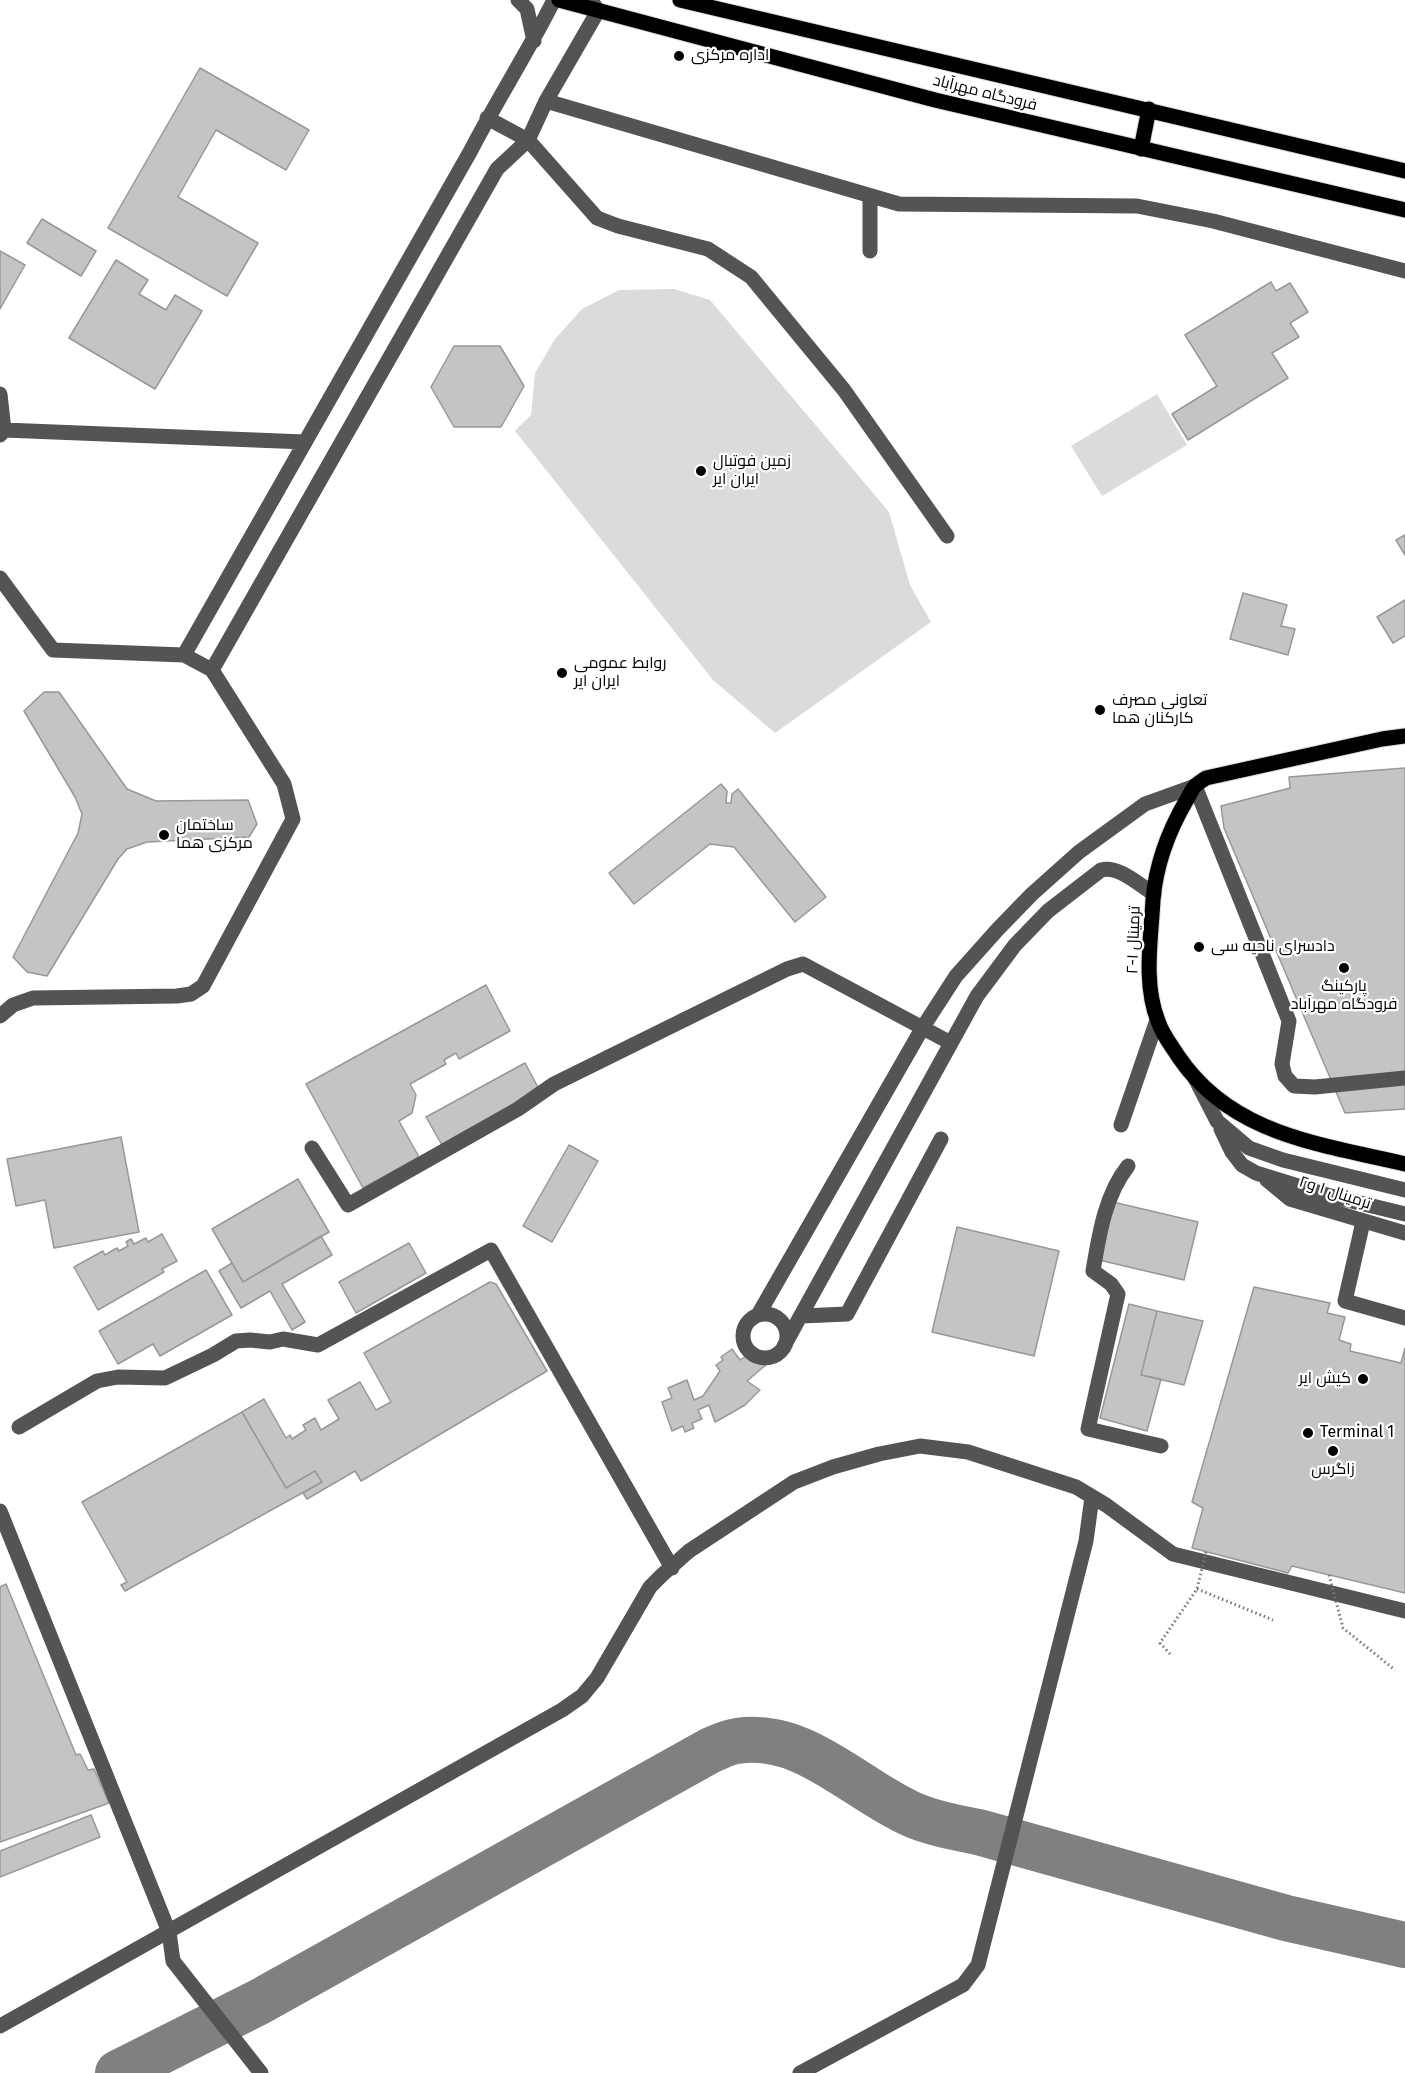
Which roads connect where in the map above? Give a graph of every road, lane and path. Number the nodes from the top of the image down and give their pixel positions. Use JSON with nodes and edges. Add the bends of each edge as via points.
{"nodes":[{"id":1,"x":518,"y":0,"type":"edge"},
{"id":2,"x":554,"y":0,"type":"edge"},
{"id":3,"x":559,"y":0,"type":"edge"},
{"id":4,"x":680,"y":0,"type":"edge"},
{"id":5,"x":594,"y":5,"type":"edge"},
{"id":6,"x":534,"y":41,"type":"junction"},
{"id":7,"x":546,"y":101,"type":"junction"},
{"id":8,"x":1149,"y":110,"type":"junction"},
{"id":9,"x":488,"y":118,"type":"junction"},
{"id":10,"x":528,"y":140,"type":"junction"},
{"id":11,"x":1141,"y":149,"type":"junction"},
{"id":12,"x":1405,"y":171,"type":"edge"},
{"id":13,"x":870,"y":197,"type":"junction"},
{"id":14,"x":1402,"y":209,"type":"edge"},
{"id":15,"x":870,"y":251,"type":"dead end"},
{"id":16,"x":1405,"y":271,"type":"edge"},
{"id":17,"x":0,"y":394,"type":"edge"},
{"id":18,"x":2,"y":432,"type":"edge"},
{"id":19,"x":305,"y":442,"type":"junction"},
{"id":20,"x":947,"y":536,"type":"dead end"},
{"id":21,"x":0,"y":578,"type":"edge"},
{"id":22,"x":184,"y":655,"type":"junction"},
{"id":23,"x":212,"y":670,"type":"junction"},
{"id":24,"x":1405,"y":736,"type":"edge"},
{"id":25,"x":1195,"y":786,"type":"junction"},
{"id":26,"x":1154,"y":894,"type":"junction"},
{"id":27,"x":0,"y":1016,"type":"edge"},
{"id":28,"x":1157,"y":1020,"type":"junction"},
{"id":29,"x":923,"y":1027,"type":"junction"},
{"id":30,"x":951,"y":1043,"type":"junction"},
{"id":31,"x":1195,"y":1078,"type":"junction"},
{"id":32,"x":1405,"y":1078,"type":"edge"},
{"id":33,"x":1217,"y":1121,"type":"junction"},
{"id":34,"x":1121,"y":1125,"type":"dead end"},
{"id":35,"x":941,"y":1139,"type":"dead end"},
{"id":36,"x":312,"y":1148,"type":"dead end"},
{"id":37,"x":1405,"y":1164,"type":"edge"},
{"id":38,"x":1128,"y":1166,"type":"dead end"},
{"id":39,"x":1260,"y":1174,"type":"junction"},
{"id":40,"x":1405,"y":1190,"type":"edge"},
{"id":41,"x":1405,"y":1214,"type":"edge"},
{"id":42,"x":1363,"y":1222,"type":"junction"},
{"id":43,"x":1405,"y":1233,"type":"edge"},
{"id":44,"x":758,"y":1315,"type":"junction"},
{"id":45,"x":802,"y":1316,"type":"junction"},
{"id":46,"x":1405,"y":1318,"type":"edge"},
{"id":47,"x":784,"y":1346,"type":"junction"},
{"id":48,"x":19,"y":1427,"type":"dead end"},
{"id":49,"x":1161,"y":1446,"type":"dead end"},
{"id":50,"x":1092,"y":1497,"type":"junction"},
{"id":51,"x":0,"y":1511,"type":"edge"},
{"id":52,"x":1206,"y":1552,"type":"dead end"},
{"id":53,"x":672,"y":1568,"type":"junction"},
{"id":54,"x":1329,"y":1575,"type":"dead end"},
{"id":55,"x":1197,"y":1589,"type":"junction"},
{"id":56,"x":1405,"y":1611,"type":"edge"},
{"id":57,"x":1273,"y":1620,"type":"dead end"},
{"id":58,"x":1170,"y":1654,"type":"dead end"},
{"id":59,"x":1395,"y":1670,"type":"dead end"},
{"id":60,"x":169,"y":1932,"type":"junction"},
{"id":61,"x":0,"y":2026,"type":"edge"},
{"id":62,"x":261,"y":2073,"type":"edge"},
{"id":63,"x":800,"y":2073,"type":"edge"}],
"edges":[{"from":1,"to":6,"type":"street","via":[[527,9]]},
{"from":2,"to":6,"type":"street"},
{"from":3,"to":5,"type":"main road","name":"فرودگاه مهرآباد"},
{"from":4,"to":8,"type":"main road","name":"فرودگاه مهرآباد"},
{"from":5,"to":7,"type":"street"},
{"from":5,"to":11,"type":"main road","name":"فرودگاه مهرآباد","via":[[935,99]]},
{"from":6,"to":9,"type":"street"},
{"from":7,"to":10,"type":"street"},
{"from":7,"to":13,"type":"street"},
{"from":8,"to":11,"type":"main road"},
{"from":8,"to":12,"type":"main road","name":"فرودگاه مهرآباد"},
{"from":9,"to":10,"type":"street"},
{"from":9,"to":19,"type":"street"},
{"from":10,"to":20,"type":"street","via":[[597,218],[708,249],[751,277],[844,390]]},
{"from":10,"to":23,"type":"street","via":[[497,169]]},
{"from":11,"to":14,"type":"main road","name":"فرودگاه مهرآباد"},
{"from":13,"to":15,"type":"street"},
{"from":13,"to":16,"type":"street","via":[[898,204],[1137,206],[1214,221]]},
{"from":17,"to":18,"type":"street"},
{"from":18,"to":19,"type":"street"},
{"from":19,"to":22,"type":"street"},
{"from":21,"to":22,"type":"street","via":[[53,650]]},
{"from":22,"to":23,"type":"street"},
{"from":23,"to":27,"type":"street","via":[[284,784],[293,819],[203,986],[191,994],[177,996],[33,998],[13,1005]]},
{"from":24,"to":25,"type":"main road","via":[[1206,778]]},
{"from":25,"to":26,"type":"main road","name":"ترمینال ۱-۲","via":[[1169,835]]},
{"from":25,"to":29,"type":"street","via":[[1145,804],[1079,852],[1032,894],[956,976]]},
{"from":25,"to":32,"type":"street","via":[[1289,1021],[1282,1064],[1285,1076],[1294,1086],[1315,1087]]},
{"from":26,"to":28,"type":"main road","name":"ترمینال ۱-۲","via":[[1149,958]]},
{"from":26,"to":30,"type":"street","via":[[1117,870],[1101,870],[1048,911],[1015,945],[977,996]]},
{"from":28,"to":31,"type":"main road","name":"ترمینال ۱-۲"},
{"from":28,"to":34,"type":"street"},
{"from":29,"to":30,"type":"street"},
{"from":29,"to":36,"type":"street","via":[[803,964],[554,1084],[518,1109],[348,1205]]},
{"from":29,"to":44,"type":"street"},
{"from":30,"to":45,"type":"street"},
{"from":31,"to":33,"type":"street"},
{"from":31,"to":37,"type":"main road","name":"ترمینال ۱-۲","via":[[1237,1114],[1272,1131]]},
{"from":33,"to":39,"type":"street","via":[[1242,1165]]},
{"from":33,"to":40,"type":"street","via":[[1249,1148]]},
{"from":35,"to":45,"type":"street","via":[[847,1314]]},
{"from":38,"to":49,"type":"street","via":[[1116,1180],[1098,1237],[1093,1271],[1118,1294],[1088,1429]]},
{"from":39,"to":41,"type":"street"},
{"from":39,"to":42,"type":"street","name":"ترمینال ۱ و۲","via":[[1290,1198]]},
{"from":42,"to":43,"type":"street","name":"ترمینال ۱ و۲"},
{"from":42,"to":46,"type":"street","via":[[1345,1301]]},
{"from":44,"to":47,"type":"street","via":[[775,1316],[782,1322],[787,1338]]},
{"from":44,"to":47,"type":"street","via":[[750,1319],[742,1334],[748,1350],[763,1358],[779,1353]]},
{"from":45,"to":47,"type":"street"},
{"from":48,"to":53,"type":"street","via":[[97,1381],[118,1377],[165,1378],[236,1341],[270,1342],[283,1338],[318,1345],[491,1250]]},
{"from":50,"to":53,"type":"street","via":[[1076,1487],[968,1452],[920,1446],[833,1467],[794,1482],[689,1551]]},
{"from":50,"to":56,"type":"street","via":[[1173,1554]]},
{"from":50,"to":63,"type":"street","via":[[1086,1541],[978,1965],[963,1985]]},
{"from":51,"to":60,"type":"street"},
{"from":52,"to":55,"type":"path","bridge":true},
{"from":53,"to":60,"type":"street","via":[[650,1587],[597,1678],[575,1700]]},
{"from":54,"to":59,"type":"path","bridge":true,"via":[[1343,1628]]},
{"from":55,"to":57,"type":"path"},
{"from":55,"to":58,"type":"path","bridge":true,"via":[[1160,1642]]},
{"from":60,"to":61,"type":"street"},
{"from":60,"to":62,"type":"street","via":[[173,1961]]}]}
